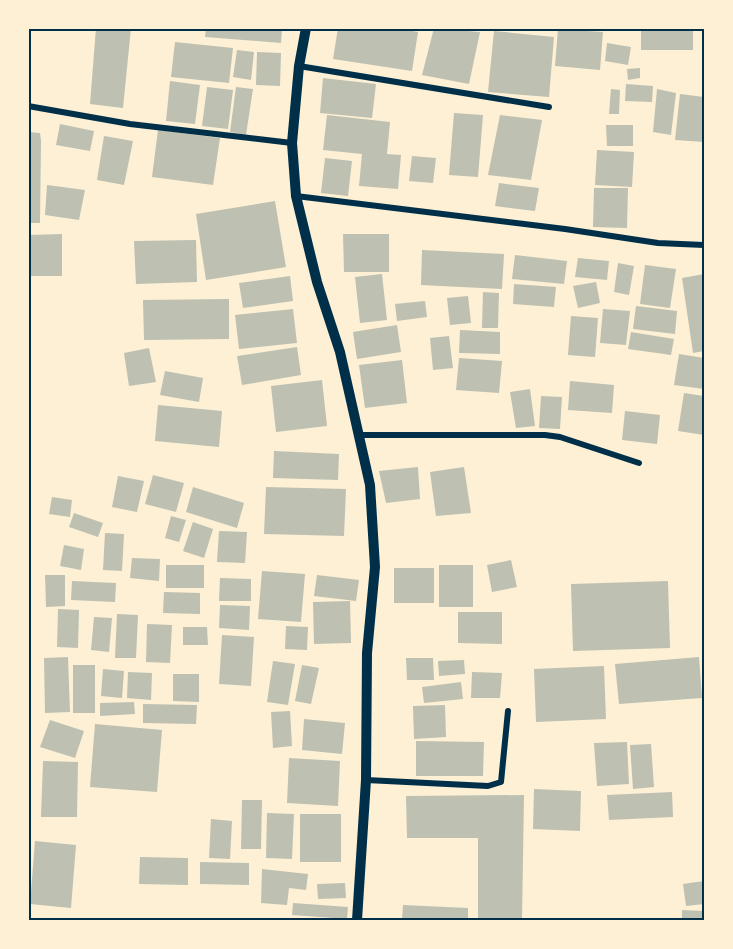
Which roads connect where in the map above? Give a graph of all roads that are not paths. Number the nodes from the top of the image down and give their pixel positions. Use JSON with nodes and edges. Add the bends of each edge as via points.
{"nodes":[{"id":1,"x":306,"y":28,"type":"edge"},
{"id":2,"x":299,"y":66,"type":"junction"},
{"id":3,"x":28,"y":106,"type":"edge"},
{"id":4,"x":549,"y":107,"type":"dead end"},
{"id":5,"x":292,"y":143,"type":"junction"},
{"id":6,"x":296,"y":196,"type":"junction"},
{"id":7,"x":705,"y":245,"type":"edge"},
{"id":8,"x":358,"y":435,"type":"junction"},
{"id":9,"x":639,"y":463,"type":"dead end"},
{"id":10,"x":507,"y":711,"type":"dead end"},
{"id":11,"x":366,"y":780,"type":"junction"},
{"id":12,"x":357,"y":921,"type":"edge"}],
"edges":[{"from":1,"to":2,"type":"street"},
{"from":2,"to":4,"type":"street"},
{"from":2,"to":5,"type":"street"},
{"from":3,"to":5,"type":"street","via":[[130,124]]},
{"from":5,"to":6,"type":"street"},
{"from":6,"to":7,"type":"street","via":[[658,243]]},
{"from":6,"to":8,"type":"street","via":[[317,282],[340,352]]},
{"from":8,"to":9,"type":"street","via":[[545,435]]},
{"from":8,"to":11,"type":"street","via":[[370,485],[375,567],[367,653]]},
{"from":10,"to":11,"type":"street","via":[[501,782],[488,786]]},
{"from":11,"to":12,"type":"street"}]}
